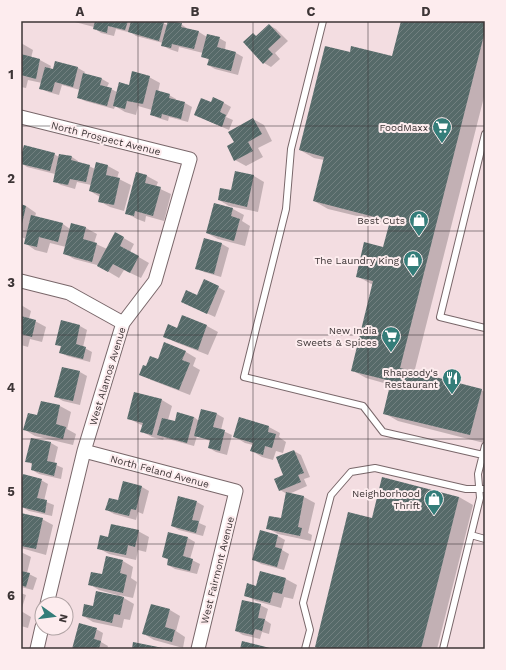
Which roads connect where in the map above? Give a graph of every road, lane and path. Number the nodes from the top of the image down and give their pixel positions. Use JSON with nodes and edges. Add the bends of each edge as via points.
{"nodes":[{"id":1,"x":323,"y":21,"type":"edge"},
{"id":2,"x":21,"y":117,"type":"edge"},
{"id":3,"x":485,"y":134,"type":"edge"},
{"id":4,"x":190,"y":159,"type":"joint"},
{"id":5,"x":21,"y":281,"type":"edge"},
{"id":6,"x":123,"y":323,"type":"junction"},
{"id":7,"x":485,"y":328,"type":"edge"},
{"id":8,"x":485,"y":446,"type":"edge"},
{"id":9,"x":84,"y":451,"type":"junction"},
{"id":10,"x":483,"y":455,"type":"junction"},
{"id":11,"x":482,"y":489,"type":"edge"},
{"id":12,"x":236,"y":491,"type":"joint"},
{"id":13,"x":471,"y":535,"type":"junction"},
{"id":14,"x":485,"y":539,"type":"edge"},
{"id":15,"x":49,"y":596,"type":"edge"},
{"id":16,"x":40,"y":636,"type":"edge"},
{"id":17,"x":37,"y":649,"type":"edge"},
{"id":18,"x":198,"y":649,"type":"edge"},
{"id":19,"x":305,"y":649,"type":"edge"},
{"id":20,"x":443,"y":649,"type":"edge"}],
"edges":[{"from":1,"to":10,"type":"lane","via":[[291,148],[286,209],[244,378],[363,406],[383,432]]},
{"from":2,"to":4,"type":"street","name":"North Prospect Avenue"},
{"from":3,"to":7,"type":"lane","via":[[440,317]]},
{"from":4,"to":6,"type":"street","name":"West Alamos Avenue","via":[[155,281]]},
{"from":5,"to":6,"type":"street","via":[[69,293]]},
{"from":6,"to":9,"type":"street","name":"West Alamos Avenue"},
{"from":8,"to":10,"type":"lane"},
{"from":9,"to":12,"type":"street","name":"North Feland Avenue"},
{"from":9,"to":15,"type":"street","name":"West Alamos Avenue"},
{"from":10,"to":11,"type":"lane","via":[[478,474]]},
{"from":11,"to":13,"type":"lane"},
{"from":11,"to":19,"type":"lane","via":[[466,489],[375,468],[351,472],[331,495],[304,603],[310,630]]},
{"from":12,"to":18,"type":"street","name":"West Fairmont Avenue"},
{"from":13,"to":14,"type":"lane"},
{"from":13,"to":20,"type":"lane"},
{"from":16,"to":17,"type":"street"}]}
